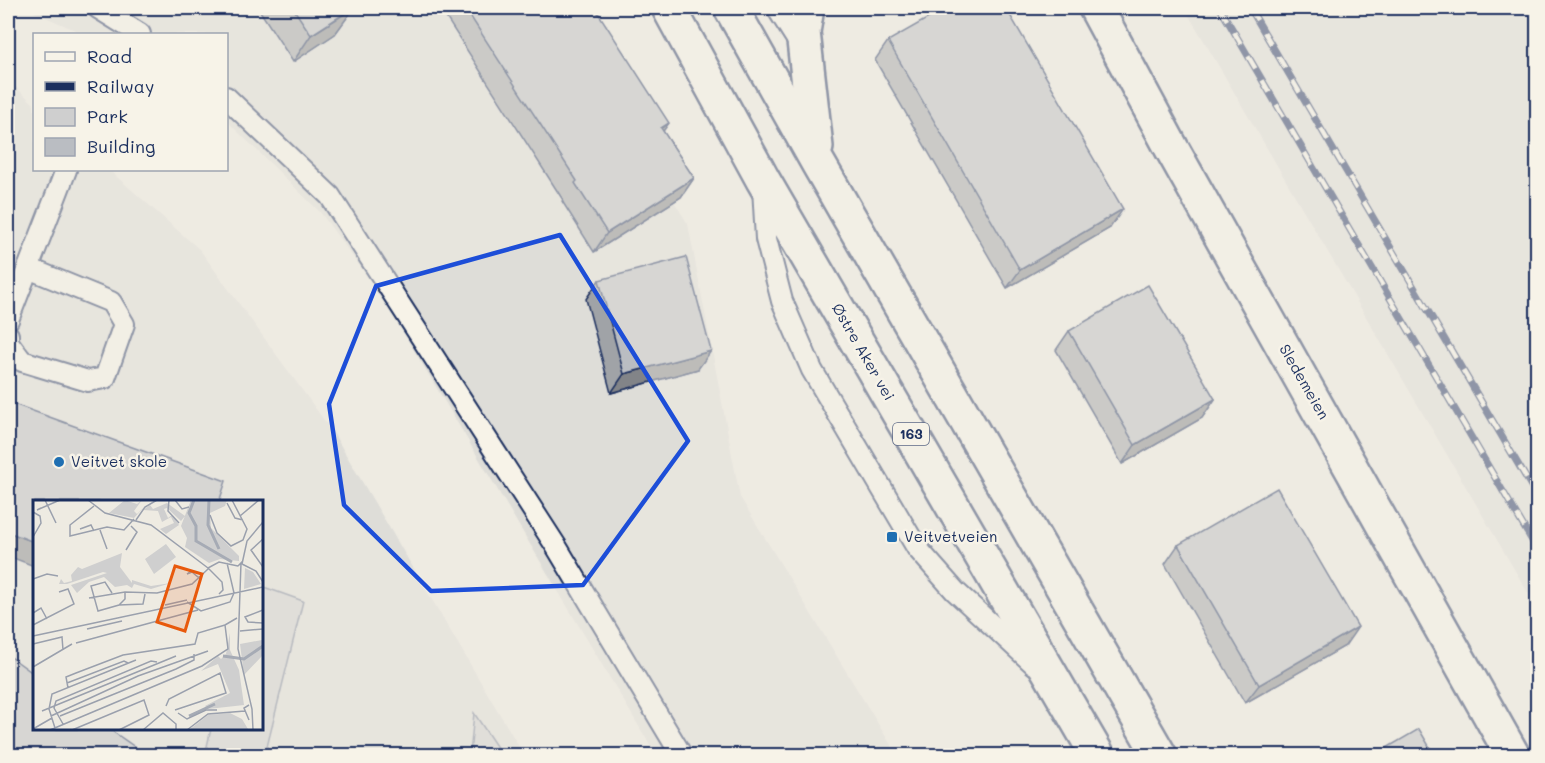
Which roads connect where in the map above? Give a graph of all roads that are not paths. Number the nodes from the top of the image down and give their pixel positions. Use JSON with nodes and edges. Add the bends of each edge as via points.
{"nodes":[{"id":1,"x":98,"y":8,"type":"edge"},
{"id":2,"x":669,"y":8,"type":"edge"},
{"id":3,"x":731,"y":8,"type":"edge"},
{"id":4,"x":777,"y":8,"type":"edge"},
{"id":5,"x":807,"y":8,"type":"edge"},
{"id":6,"x":1096,"y":8,"type":"edge"},
{"id":7,"x":129,"y":31,"type":"edge"},
{"id":8,"x":805,"y":53,"type":"junction"},
{"id":9,"x":228,"y":99,"type":"edge"},
{"id":10,"x":818,"y":163,"type":"junction"},
{"id":11,"x":66,"y":171,"type":"edge"},
{"id":12,"x":763,"y":180,"type":"junction"},
{"id":13,"x":28,"y":268,"type":"junction"},
{"id":14,"x":8,"y":320,"type":"edge"},
{"id":15,"x":8,"y":335,"type":"edge"},
{"id":16,"x":1059,"y":688,"type":"junction"},
{"id":17,"x":682,"y":756,"type":"edge"},
{"id":18,"x":1098,"y":756,"type":"edge"},
{"id":19,"x":1160,"y":756,"type":"edge"},
{"id":20,"x":1514,"y":756,"type":"edge"}],
"edges":[{"from":1,"to":7,"type":"lane"},
{"from":2,"to":12,"type":"main road","name":"Østre Aker vei","number":"163"},
{"from":3,"to":10,"type":"main road"},
{"from":4,"to":8,"type":"lane"},
{"from":5,"to":8,"type":"main road"},
{"from":6,"to":20,"type":"main road","name":"Sledemeien"},
{"from":8,"to":10,"type":"main road"},
{"from":9,"to":17,"type":"lane","via":[[330,196],[556,546]]},
{"from":10,"to":19,"type":"main road"},
{"from":11,"to":13,"type":"lane"},
{"from":12,"to":16,"type":"main road","name":"Østre Aker vei","number":"163"},
{"from":12,"to":16,"type":"lane","via":[[766,239],[782,301],[812,370],[917,548],[955,591]]},
{"from":13,"to":14,"type":"lane"},
{"from":13,"to":15,"type":"lane","via":[[111,302],[124,324],[105,378],[88,381],[22,361],[8,342]]},
{"from":16,"to":18,"type":"main road","name":"Østre Aker vei","number":"163"}]}
